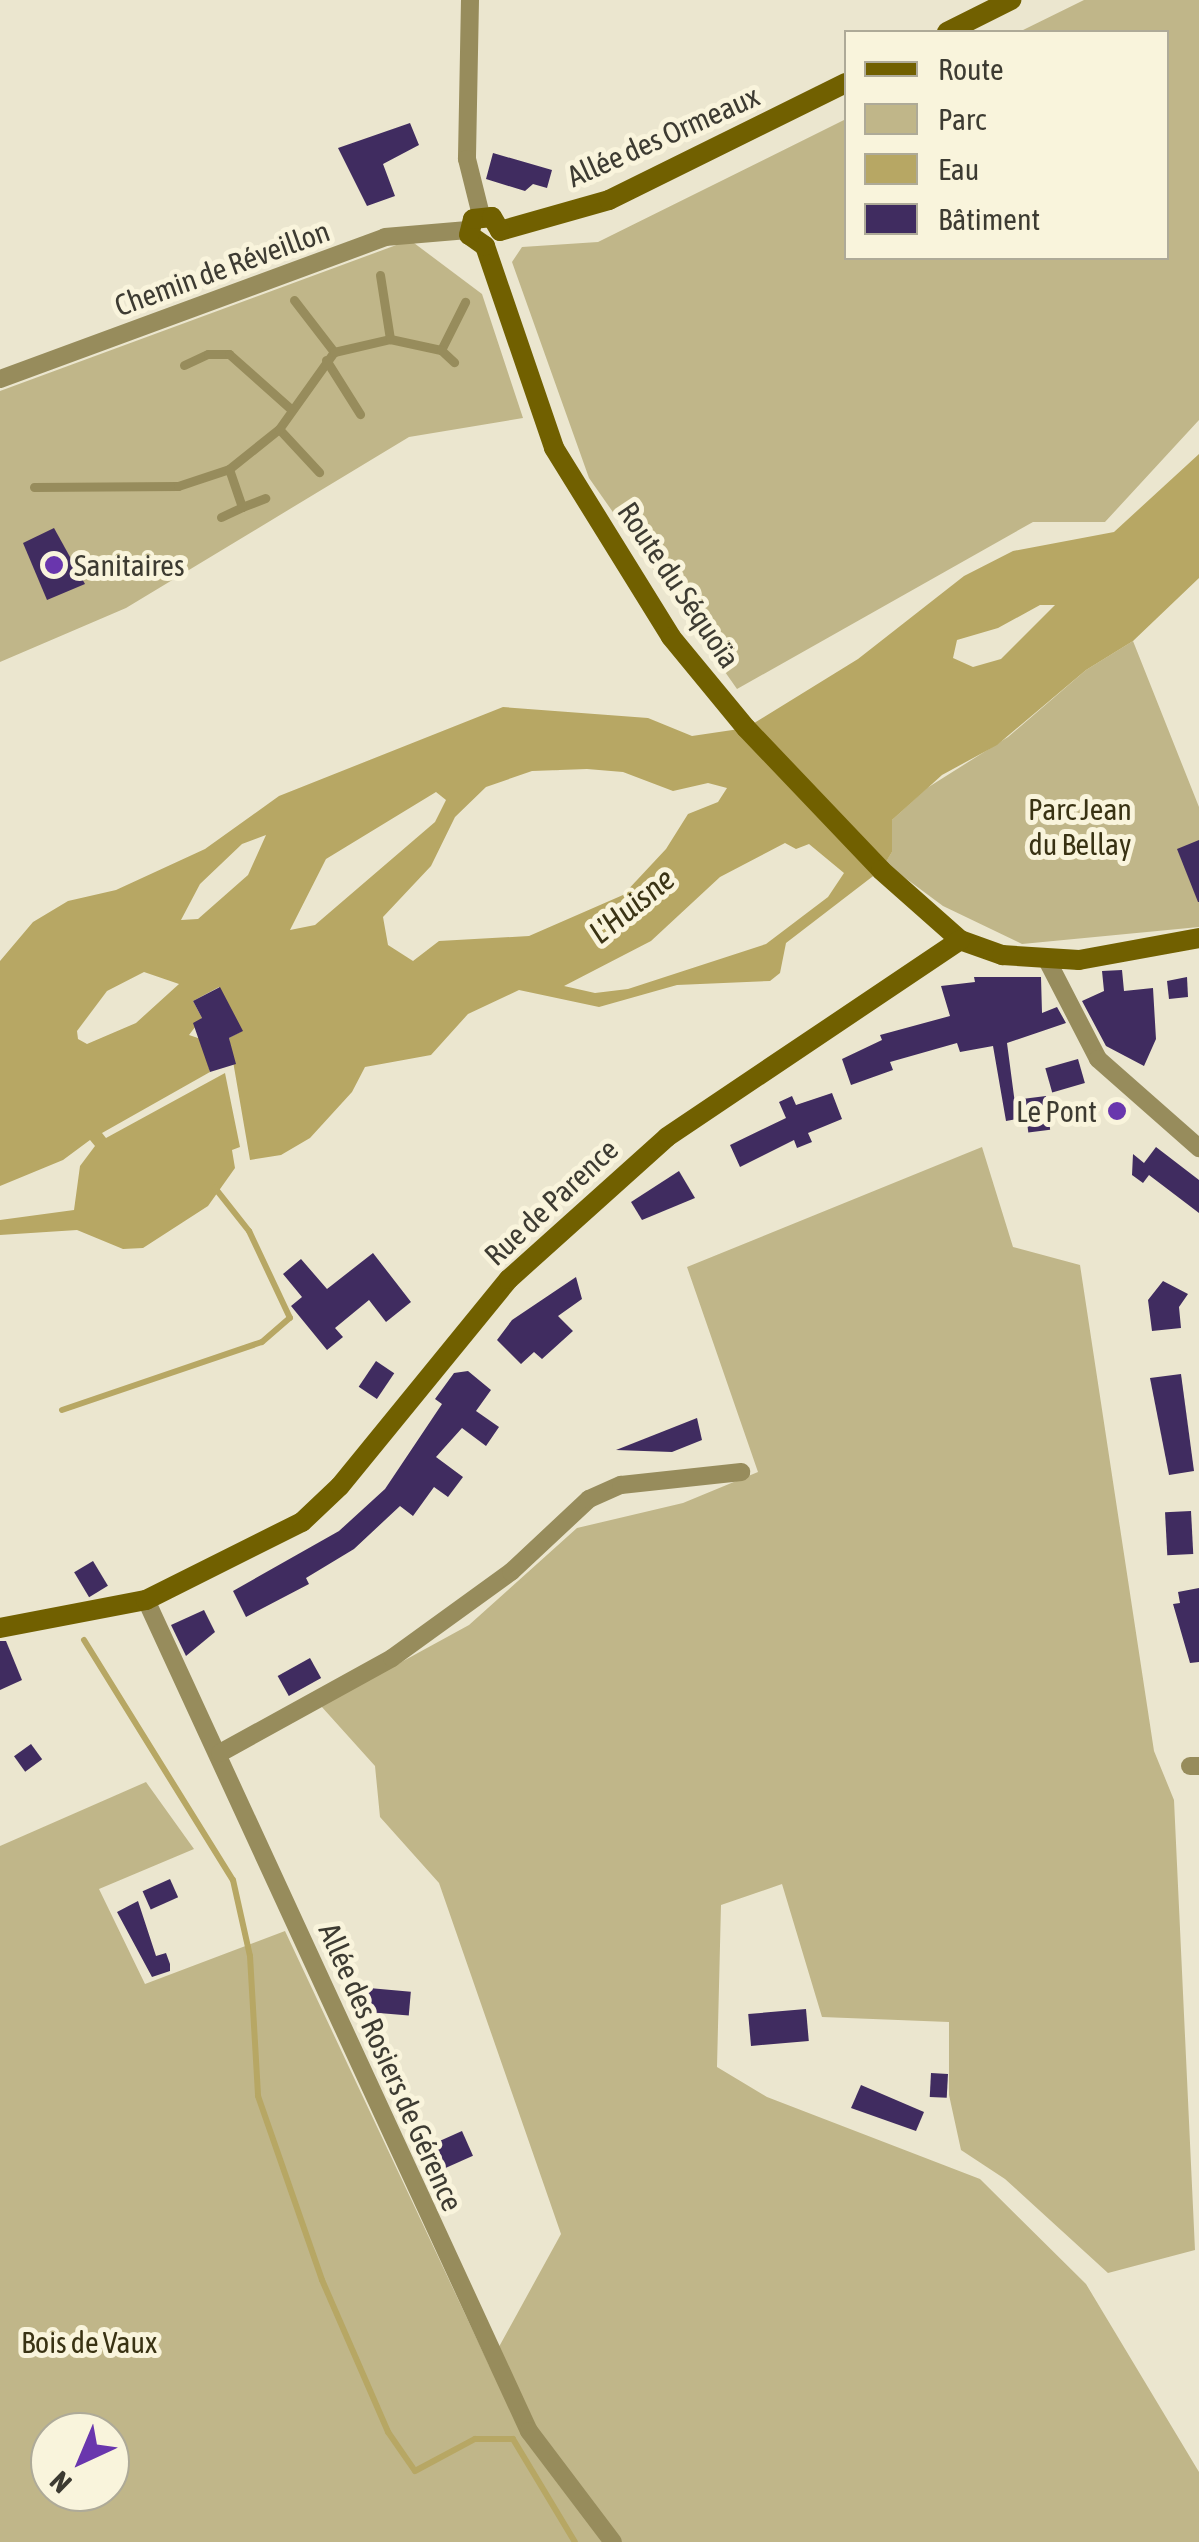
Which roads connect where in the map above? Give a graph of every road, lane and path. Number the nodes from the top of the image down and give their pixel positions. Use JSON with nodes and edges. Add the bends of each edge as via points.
{"nodes":[{"id":1,"x":470,"y":0,"type":"edge"},
{"id":2,"x":1010,"y":0,"type":"edge"},
{"id":3,"x":950,"y":30,"type":"edge"},
{"id":4,"x":844,"y":84,"type":"edge"},
{"id":5,"x":474,"y":222,"type":"junction"},
{"id":6,"x":492,"y":238,"type":"junction"},
{"id":7,"x":380,"y":275,"type":"dead end"},
{"id":8,"x":294,"y":300,"type":"dead end"},
{"id":9,"x":465,"y":302,"type":"dead end"},
{"id":10,"x":390,"y":339,"type":"junction"},
{"id":11,"x":440,"y":350,"type":"junction"},
{"id":12,"x":334,"y":352,"type":"junction"},
{"id":13,"x":326,"y":360,"type":"junction"},
{"id":14,"x":454,"y":362,"type":"dead end"},
{"id":15,"x":184,"y":365,"type":"dead end"},
{"id":16,"x":0,"y":379,"type":"edge"},
{"id":17,"x":292,"y":410,"type":"junction"},
{"id":18,"x":360,"y":414,"type":"dead end"},
{"id":19,"x":279,"y":428,"type":"junction"},
{"id":20,"x":229,"y":469,"type":"junction"},
{"id":21,"x":319,"y":472,"type":"dead end"},
{"id":22,"x":34,"y":488,"type":"dead end"},
{"id":23,"x":266,"y":498,"type":"dead end"},
{"id":24,"x":242,"y":506,"type":"junction"},
{"id":25,"x":221,"y":517,"type":"dead end"},
{"id":26,"x":1199,"y":938,"type":"edge"},
{"id":27,"x":960,"y":940,"type":"junction"},
{"id":28,"x":1046,"y":960,"type":"junction"},
{"id":29,"x":1199,"y":1148,"type":"edge"},
{"id":30,"x":742,"y":1472,"type":"dead end"},
{"id":31,"x":146,"y":1600,"type":"junction"},
{"id":32,"x":0,"y":1628,"type":"edge"},
{"id":33,"x":220,"y":1753,"type":"junction"},
{"id":34,"x":614,"y":2542,"type":"edge"}],
"edges":[{"from":1,"to":5,"type":"street","via":[[466,158]]},
{"from":2,"to":3,"type":"street"},
{"from":4,"to":6,"type":"street","name":"Allée des Ormeaux","via":[[609,200]]},
{"from":5,"to":6,"type":"street","via":[[492,216]]},
{"from":5,"to":16,"type":"street","name":"Chemin de Réveillon","via":[[385,237]]},
{"from":6,"to":27,"type":"street","name":"Route du Séquoïa","via":[[554,448],[671,637],[726,706]]},
{"from":7,"to":10,"type":"lane"},
{"from":8,"to":12,"type":"lane"},
{"from":9,"to":11,"type":"lane"},
{"from":10,"to":11,"type":"lane"},
{"from":10,"to":12,"type":"lane"},
{"from":11,"to":14,"type":"lane"},
{"from":12,"to":13,"type":"lane"},
{"from":13,"to":17,"type":"lane"},
{"from":13,"to":18,"type":"lane"},
{"from":15,"to":17,"type":"lane","via":[[208,354],[230,354]]},
{"from":17,"to":19,"type":"lane"},
{"from":19,"to":20,"type":"lane"},
{"from":19,"to":21,"type":"lane"},
{"from":20,"to":22,"type":"lane","via":[[178,486]]},
{"from":20,"to":24,"type":"lane"},
{"from":23,"to":24,"type":"lane"},
{"from":24,"to":25,"type":"lane"},
{"from":26,"to":28,"type":"street"},
{"from":27,"to":28,"type":"street"},
{"from":27,"to":31,"type":"street","name":"Rue de Parence","via":[[653,1149],[510,1279],[340,1486],[302,1522]]},
{"from":28,"to":29,"type":"street","via":[[1098,1059]]},
{"from":30,"to":33,"type":"street","via":[[621,1485],[589,1499],[511,1572],[392,1658]]},
{"from":31,"to":32,"type":"street","name":"Rue de Parence"},
{"from":31,"to":33,"type":"street","name":"Allée des Rosiers de Gérence"},
{"from":33,"to":34,"type":"street","name":"Allée des Rosiers de Gérence","via":[[529,2431]]}]}
